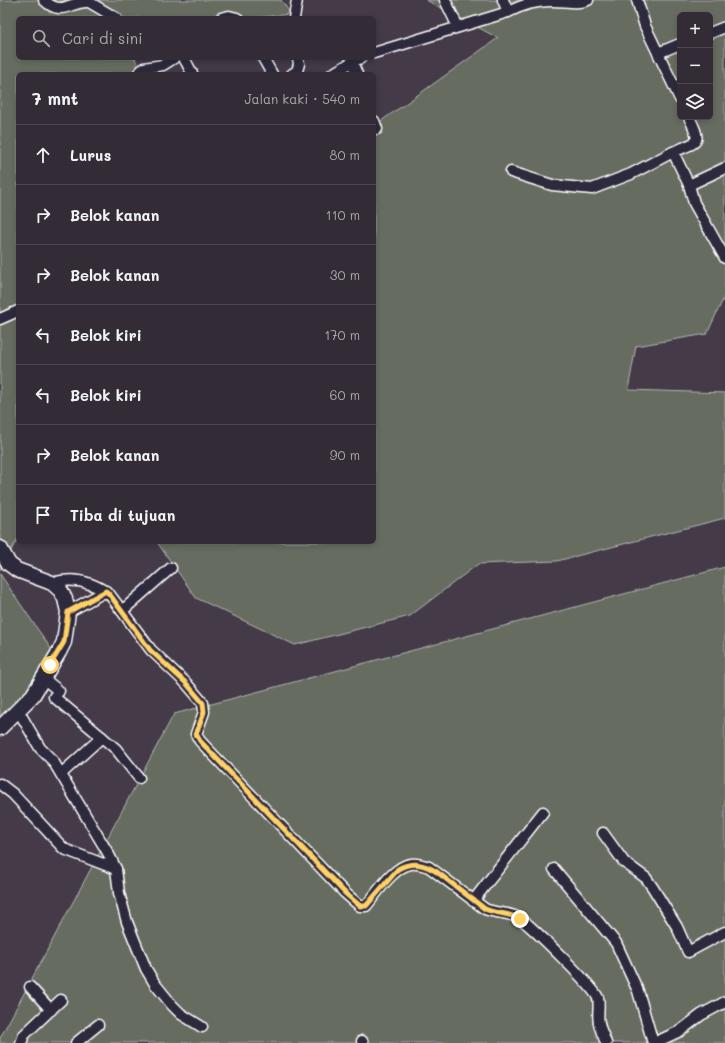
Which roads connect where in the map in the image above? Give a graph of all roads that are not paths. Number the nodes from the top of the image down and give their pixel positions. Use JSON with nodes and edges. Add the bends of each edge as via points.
{"nodes":[{"id":1,"x":44,"y":0,"type":"edge"},
{"id":2,"x":297,"y":0,"type":"edge"},
{"id":3,"x":445,"y":0,"type":"edge"},
{"id":4,"x":503,"y":0,"type":"edge"},
{"id":5,"x":588,"y":0,"type":"edge"},
{"id":6,"x":637,"y":0,"type":"edge"},
{"id":7,"x":508,"y":12,"type":"junction"},
{"id":8,"x":113,"y":16,"type":"edge"},
{"id":9,"x":294,"y":16,"type":"edge"},
{"id":10,"x":458,"y":27,"type":"junction"},
{"id":11,"x":725,"y":27,"type":"edge"},
{"id":12,"x":713,"y":32,"type":"edge"},
{"id":13,"x":677,"y":45,"type":"edge"},
{"id":14,"x":376,"y":52,"type":"edge"},
{"id":15,"x":658,"y":53,"type":"junction"},
{"id":16,"x":154,"y":60,"type":"edge"},
{"id":17,"x":171,"y":60,"type":"edge"},
{"id":18,"x":185,"y":60,"type":"edge"},
{"id":19,"x":265,"y":60,"type":"edge"},
{"id":20,"x":298,"y":60,"type":"edge"},
{"id":21,"x":357,"y":60,"type":"edge"},
{"id":22,"x":159,"y":66,"type":"junction"},
{"id":23,"x":140,"y":72,"type":"edge"},
{"id":24,"x":191,"y":72,"type":"edge"},
{"id":25,"x":271,"y":72,"type":"edge"},
{"id":26,"x":297,"y":72,"type":"edge"},
{"id":27,"x":336,"y":72,"type":"edge"},
{"id":28,"x":357,"y":72,"type":"edge"},
{"id":29,"x":677,"y":92,"type":"edge"},
{"id":30,"x":690,"y":120,"type":"edge"},
{"id":31,"x":673,"y":152,"type":"junction"},
{"id":32,"x":725,"y":168,"type":"edge"},
{"id":33,"x":511,"y":172,"type":"dead end"},
{"id":34,"x":689,"y":185,"type":"junction"},
{"id":35,"x":725,"y":258,"type":"edge"},
{"id":36,"x":16,"y":311,"type":"edge"},
{"id":37,"x":0,"y":319,"type":"edge"},
{"id":38,"x":0,"y":548,"type":"edge"},
{"id":39,"x":171,"y":568,"type":"dead end"},
{"id":40,"x":52,"y":583,"type":"junction"},
{"id":41,"x":106,"y":591,"type":"junction"},
{"id":42,"x":122,"y":611,"type":"junction"},
{"id":43,"x":68,"y":612,"type":"junction"},
{"id":44,"x":43,"y":678,"type":"junction"},
{"id":45,"x":18,"y":710,"type":"junction"},
{"id":46,"x":0,"y":728,"type":"edge"},
{"id":47,"x":102,"y":737,"type":"junction"},
{"id":48,"x":61,"y":774,"type":"junction"},
{"id":49,"x":139,"y":778,"type":"dead end"},
{"id":50,"x":0,"y":784,"type":"edge"},
{"id":51,"x":543,"y":812,"type":"dead end"},
{"id":52,"x":603,"y":833,"type":"dead end"},
{"id":53,"x":116,"y":869,"type":"junction"},
{"id":54,"x":554,"y":869,"type":"dead end"},
{"id":55,"x":473,"y":901,"type":"junction"},
{"id":56,"x":725,"y":932,"type":"edge"},
{"id":57,"x":30,"y":987,"type":"dead end"},
{"id":58,"x":61,"y":1000,"type":"dead end"},
{"id":59,"x":725,"y":1002,"type":"edge"},
{"id":60,"x":51,"y":1010,"type":"junction"},
{"id":61,"x":98,"y":1025,"type":"dead end"},
{"id":62,"x":202,"y":1027,"type":"dead end"},
{"id":63,"x":605,"y":1042,"type":"edge"},
{"id":64,"x":21,"y":1043,"type":"edge"},
{"id":65,"x":76,"y":1043,"type":"edge"},
{"id":66,"x":653,"y":1043,"type":"edge"}],
"edges":[{"from":1,"to":8,"type":"street","via":[[59,8],[78,2],[89,2]]},
{"from":2,"to":9,"type":"street"},
{"from":3,"to":10,"type":"street"},
{"from":4,"to":7,"type":"street"},
{"from":5,"to":7,"type":"street","via":[[523,4]]},
{"from":6,"to":15,"type":"street","via":[[645,26]]},
{"from":7,"to":10,"type":"street"},
{"from":10,"to":14,"type":"street"},
{"from":11,"to":12,"type":"street"},
{"from":13,"to":15,"type":"street"},
{"from":15,"to":29,"type":"street"},
{"from":16,"to":22,"type":"street"},
{"from":17,"to":22,"type":"street"},
{"from":18,"to":24,"type":"street"},
{"from":19,"to":25,"type":"street"},
{"from":20,"to":26,"type":"street"},
{"from":21,"to":27,"type":"street"},
{"from":21,"to":28,"type":"street"},
{"from":22,"to":23,"type":"street","via":[[144,68]]},
{"from":30,"to":31,"type":"street","via":[[697,138],[693,144]]},
{"from":31,"to":33,"type":"street","via":[[631,174],[592,189],[552,185]]},
{"from":31,"to":34,"type":"street"},
{"from":32,"to":34,"type":"street"},
{"from":34,"to":35,"type":"street","via":[[694,203]]},
{"from":36,"to":37,"type":"street"},
{"from":38,"to":40,"type":"street","via":[[9,564],[17,570]]},
{"from":39,"to":42,"type":"street"},
{"from":40,"to":41,"type":"street","via":[[71,580]]},
{"from":40,"to":43,"type":"street","via":[[61,591]]},
{"from":41,"to":42,"type":"street"},
{"from":41,"to":43,"type":"street"},
{"from":42,"to":55,"type":"street","via":[[150,650],[186,683],[203,703],[204,712],[196,734],[200,741],[355,902],[360,906],[366,906],[398,869],[412,864],[429,867]]},
{"from":43,"to":44,"type":"street","via":[[64,642]]},
{"from":44,"to":45,"type":"street","via":[[33,695]]},
{"from":44,"to":47,"type":"street","via":[[59,691],[54,697]]},
{"from":45,"to":46,"type":"street"},
{"from":45,"to":48,"type":"street","via":[[40,748]]},
{"from":47,"to":48,"type":"street"},
{"from":47,"to":49,"type":"street","via":[[116,749]]},
{"from":48,"to":53,"type":"street"},
{"from":50,"to":53,"type":"street","via":[[13,794],[64,849]]},
{"from":51,"to":55,"type":"street"},
{"from":52,"to":56,"type":"street","via":[[624,862],[646,878],[677,927],[688,952]]},
{"from":53,"to":62,"type":"street","via":[[127,922],[146,969],[172,1005]]},
{"from":54,"to":66,"type":"street","via":[[616,943],[638,991]]},
{"from":55,"to":63,"type":"street","via":[[492,912],[509,914],[520,919],[575,971],[597,998],[598,1022]]},
{"from":57,"to":60,"type":"street"},
{"from":58,"to":60,"type":"street"},
{"from":59,"to":66,"type":"street","via":[[701,1015],[680,1031]]},
{"from":60,"to":64,"type":"street","via":[[24,1035]]},
{"from":61,"to":65,"type":"street"}]}
